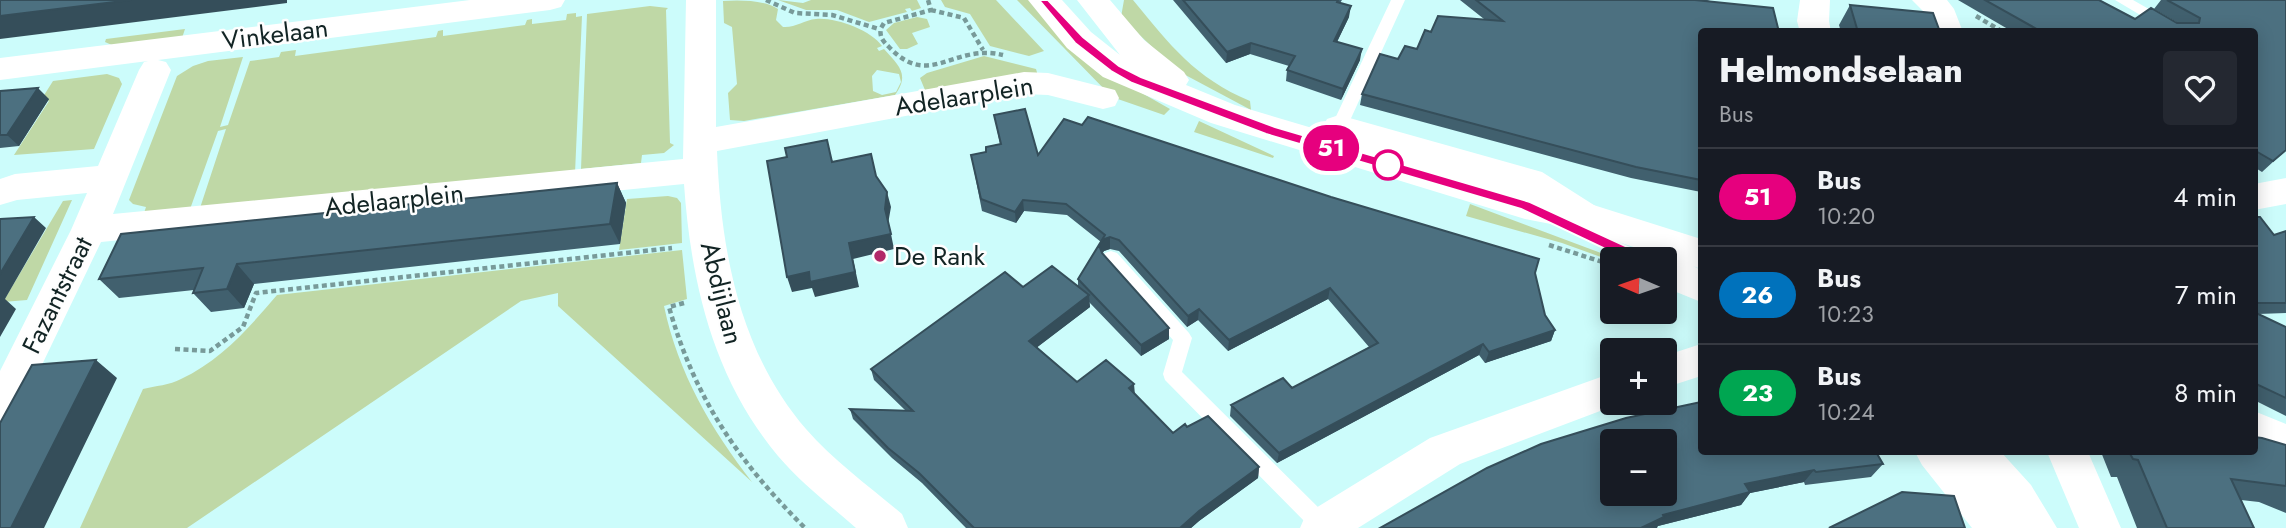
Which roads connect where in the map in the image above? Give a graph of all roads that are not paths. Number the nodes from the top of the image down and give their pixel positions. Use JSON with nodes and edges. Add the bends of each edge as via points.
{"nodes":[{"id":1,"x":550,"y":0,"type":"edge"},
{"id":2,"x":701,"y":0,"type":"edge"},
{"id":3,"x":1044,"y":0,"type":"edge"},
{"id":4,"x":1398,"y":0,"type":"edge"},
{"id":5,"x":1815,"y":0,"type":"edge"},
{"id":6,"x":1927,"y":0,"type":"edge"},
{"id":7,"x":2122,"y":0,"type":"edge"},
{"id":8,"x":1099,"y":2,"type":"edge"},
{"id":9,"x":1815,"y":28,"type":"edge"},
{"id":10,"x":1946,"y":28,"type":"edge"},
{"id":11,"x":2174,"y":28,"type":"edge"},
{"id":12,"x":0,"y":69,"type":"edge"},
{"id":13,"x":155,"y":70,"type":"dead end"},
{"id":14,"x":1103,"y":98,"type":"dead end"},
{"id":15,"x":1223,"y":114,"type":"junction"},
{"id":16,"x":1334,"y":137,"type":"junction"},
{"id":17,"x":699,"y":156,"type":"junction"},
{"id":18,"x":110,"y":178,"type":"junction"},
{"id":19,"x":2286,"y":191,"type":"edge"},
{"id":20,"x":0,"y":192,"type":"edge"},
{"id":21,"x":2258,"y":196,"type":"edge"},
{"id":22,"x":1525,"y":205,"type":"junction"},
{"id":23,"x":1584,"y":216,"type":"junction"},
{"id":24,"x":89,"y":230,"type":"junction"},
{"id":25,"x":1614,"y":247,"type":"edge"},
{"id":26,"x":1698,"y":253,"type":"edge"},
{"id":27,"x":1111,"y":258,"type":"edge"},
{"id":28,"x":1677,"y":276,"type":"edge"},
{"id":29,"x":1698,"y":286,"type":"edge"},
{"id":30,"x":1698,"y":361,"type":"edge"},
{"id":31,"x":1677,"y":368,"type":"edge"},
{"id":32,"x":1600,"y":394,"type":"edge"},
{"id":33,"x":0,"y":411,"type":"edge"},
{"id":34,"x":2258,"y":430,"type":"edge"},
{"id":35,"x":2286,"y":444,"type":"edge"},
{"id":36,"x":1939,"y":455,"type":"edge"},
{"id":37,"x":1978,"y":455,"type":"edge"},
{"id":38,"x":2069,"y":455,"type":"edge"},
{"id":39,"x":1322,"y":527,"type":"edge"},
{"id":40,"x":887,"y":528,"type":"edge"},
{"id":41,"x":1999,"y":528,"type":"edge"},
{"id":42,"x":2034,"y":528,"type":"edge"},
{"id":43,"x":2100,"y":528,"type":"edge"}],
"edges":[{"from":1,"to":12,"type":"street","name":"Vinkelaan"},
{"from":2,"to":17,"type":"street","name":"Abdijlaan"},
{"from":3,"to":15,"type":"main road","via":[[1079,40],[1115,69]]},
{"from":4,"to":16,"type":"lane"},
{"from":5,"to":9,"type":"street"},
{"from":6,"to":10,"type":"street","via":[[1939,9]]},
{"from":7,"to":11,"type":"lane"},
{"from":8,"to":15,"type":"main road","via":[[1132,48]]},
{"from":13,"to":18,"type":"street","name":"Fazantstraat"},
{"from":14,"to":17,"type":"street","name":"Adelaarplein","via":[[1048,83],[1024,83]]},
{"from":15,"to":16,"type":"main road"},
{"from":16,"to":22,"type":"main road"},
{"from":16,"to":23,"type":"street","via":[[1530,181]]},
{"from":17,"to":24,"type":"street","name":"Adelaarplein"},
{"from":17,"to":40,"type":"street","name":"Abdijlaan","via":[[707,244],[726,327],[746,377],[792,442]]},
{"from":18,"to":20,"type":"street"},
{"from":18,"to":24,"type":"street","name":"Fazantstraat"},
{"from":19,"to":21,"type":"street"},
{"from":22,"to":23,"type":"main road"},
{"from":22,"to":25,"type":"main road"},
{"from":23,"to":26,"type":"main road"},
{"from":24,"to":33,"type":"street","name":"Fazantstraat"},
{"from":27,"to":39,"type":"lane","via":[[1183,338],[1172,374]]},
{"from":28,"to":29,"type":"main road"},
{"from":30,"to":31,"type":"street"},
{"from":32,"to":39,"type":"street","via":[[1445,451]]},
{"from":34,"to":35,"type":"street"},
{"from":36,"to":41,"type":"main road"},
{"from":37,"to":42,"type":"main road"},
{"from":38,"to":43,"type":"street"}]}
